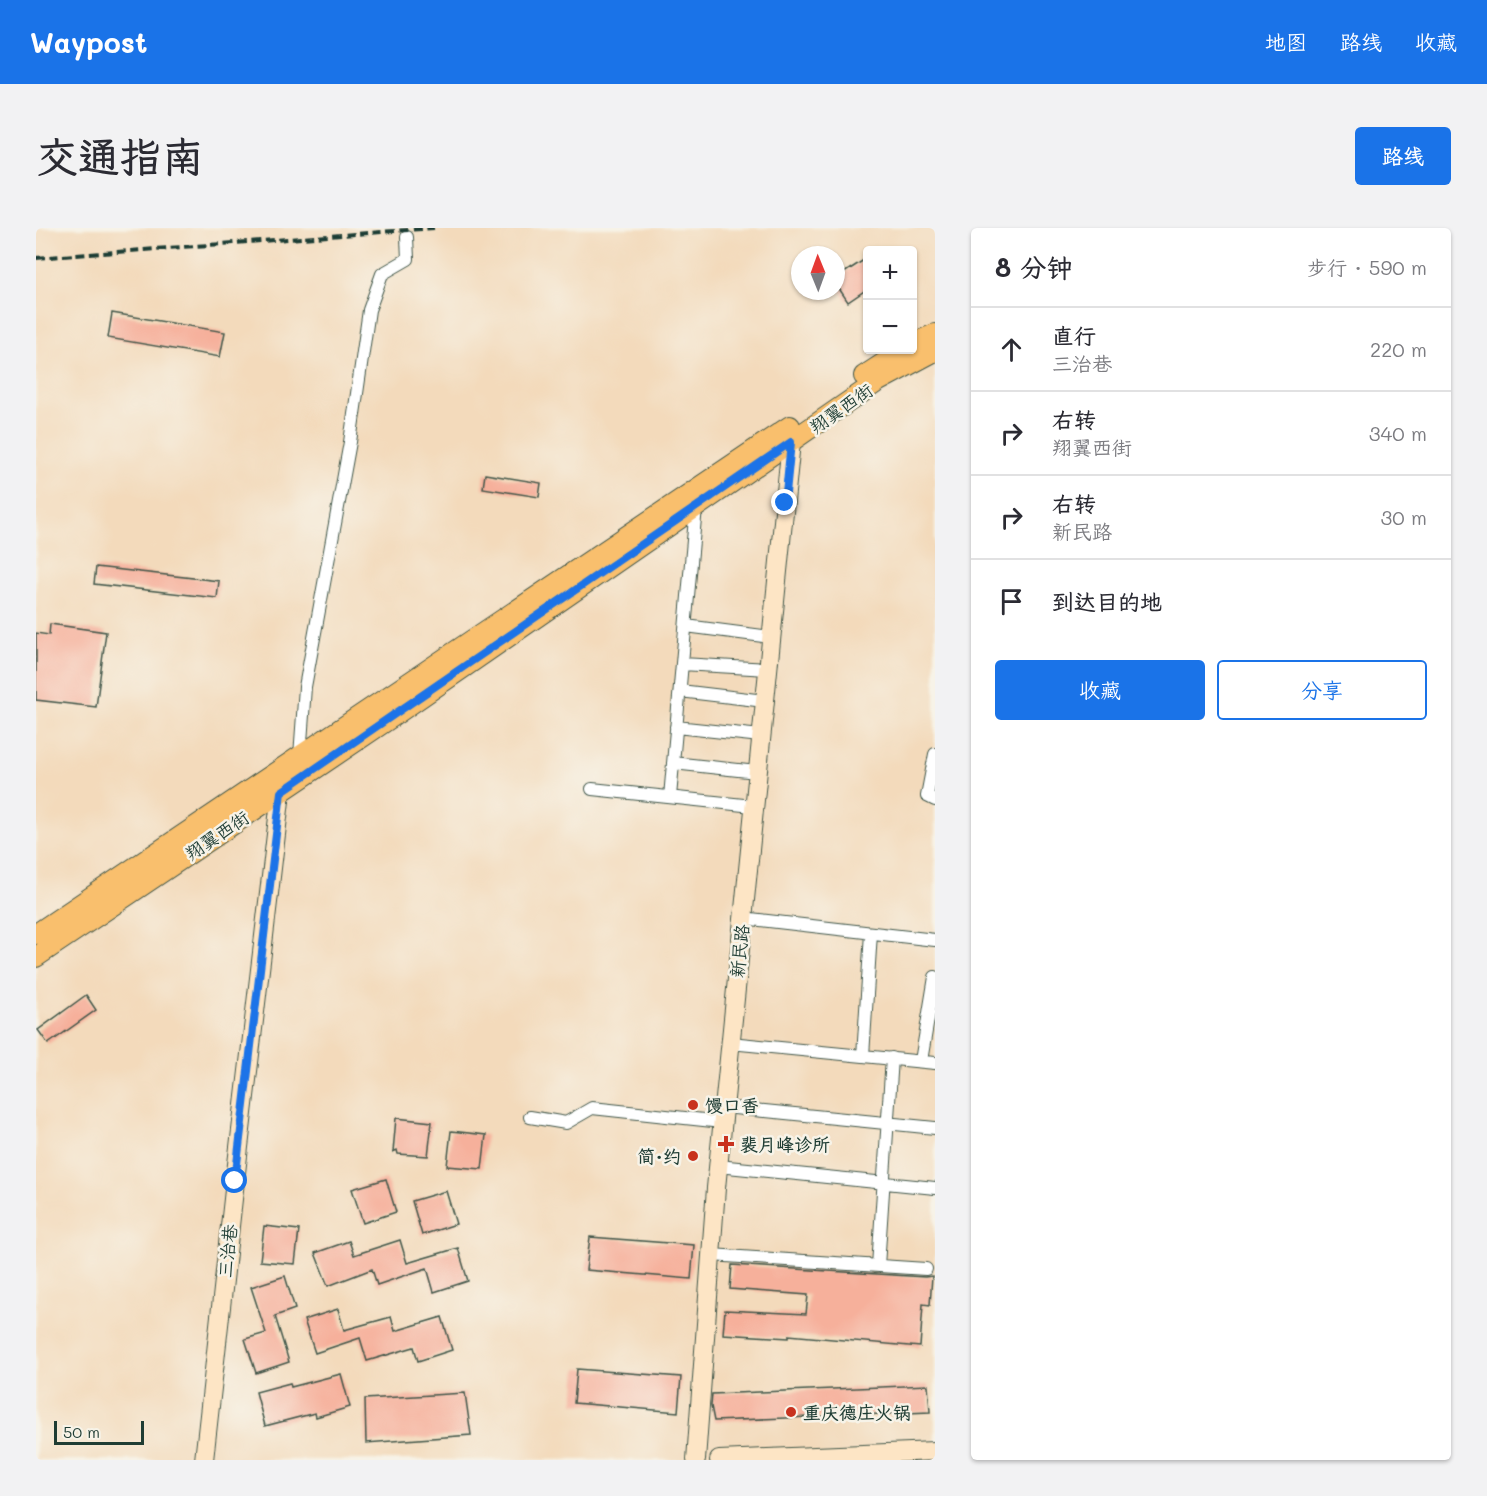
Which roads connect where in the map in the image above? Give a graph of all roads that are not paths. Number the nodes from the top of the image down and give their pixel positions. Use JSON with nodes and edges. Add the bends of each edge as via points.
{"nodes":[{"id":1,"x":407,"y":237,"type":"dead end"},
{"id":2,"x":935,"y":334,"type":"edge"},
{"id":3,"x":917,"y":342,"type":"edge"},
{"id":4,"x":917,"y":345,"type":"edge"},
{"id":5,"x":935,"y":349,"type":"edge"},
{"id":6,"x":898,"y":354,"type":"edge"},
{"id":7,"x":791,"y":442,"type":"junction"},
{"id":8,"x":696,"y":507,"type":"junction"},
{"id":9,"x":686,"y":626,"type":"junction"},
{"id":10,"x":771,"y":637,"type":"junction"},
{"id":11,"x":682,"y":664,"type":"junction"},
{"id":12,"x":768,"y":669,"type":"junction"},
{"id":13,"x":680,"y":691,"type":"junction"},
{"id":14,"x":765,"y":701,"type":"junction"},
{"id":15,"x":676,"y":727,"type":"junction"},
{"id":16,"x":761,"y":736,"type":"junction"},
{"id":17,"x":935,"y":754,"type":"edge"},
{"id":18,"x":300,"y":756,"type":"junction"},
{"id":19,"x":673,"y":763,"type":"junction"},
{"id":20,"x":757,"y":772,"type":"junction"},
{"id":21,"x":592,"y":789,"type":"dead end"},
{"id":22,"x":281,"y":792,"type":"junction"},
{"id":23,"x":670,"y":797,"type":"junction"},
{"id":24,"x":935,"y":800,"type":"edge"},
{"id":25,"x":753,"y":806,"type":"junction"},
{"id":26,"x":742,"y":918,"type":"junction"},
{"id":27,"x":872,"y":933,"type":"junction"},
{"id":28,"x":36,"y":934,"type":"edge"},
{"id":29,"x":935,"y":940,"type":"edge"},
{"id":30,"x":36,"y":957,"type":"edge"},
{"id":31,"x":935,"y":977,"type":"edge"},
{"id":32,"x":730,"y":1043,"type":"junction"},
{"id":33,"x":863,"y":1056,"type":"junction"},
{"id":34,"x":892,"y":1058,"type":"junction"},
{"id":35,"x":921,"y":1061,"type":"junction"},
{"id":36,"x":935,"y":1063,"type":"edge"},
{"id":37,"x":723,"y":1114,"type":"junction"},
{"id":38,"x":530,"y":1117,"type":"dead end"},
{"id":39,"x":888,"y":1124,"type":"junction"},
{"id":40,"x":935,"y":1128,"type":"edge"},
{"id":41,"x":718,"y":1166,"type":"junction"},
{"id":42,"x":883,"y":1183,"type":"junction"},
{"id":43,"x":935,"y":1188,"type":"edge"},
{"id":44,"x":711,"y":1255,"type":"junction"},
{"id":45,"x":878,"y":1266,"type":"junction"},
{"id":46,"x":926,"y":1269,"type":"dead end"},
{"id":47,"x":935,"y":1451,"type":"edge"},
{"id":48,"x":204,"y":1460,"type":"edge"},
{"id":49,"x":696,"y":1460,"type":"edge"},
{"id":50,"x":719,"y":1460,"type":"edge"}],
"edges":[{"from":1,"to":18,"type":"street","via":[[408,259],[382,274],[369,310],[350,442],[305,687]]},
{"from":2,"to":3,"type":"main road"},
{"from":4,"to":5,"type":"street"},
{"from":5,"to":7,"type":"main road","name":"翔翼西街","via":[[877,382]]},
{"from":6,"to":18,"type":"main road","name":"翔翼西街"},
{"from":7,"to":8,"type":"main road","name":"翔翼西街"},
{"from":7,"to":10,"type":"street","name":"新民路"},
{"from":8,"to":9,"type":"street"},
{"from":8,"to":22,"type":"main road","name":"翔翼西街"},
{"from":9,"to":10,"type":"street"},
{"from":9,"to":11,"type":"street"},
{"from":10,"to":12,"type":"street","name":"新民路"},
{"from":11,"to":12,"type":"street"},
{"from":11,"to":13,"type":"street"},
{"from":12,"to":14,"type":"street","name":"新民路"},
{"from":13,"to":14,"type":"street"},
{"from":13,"to":15,"type":"street"},
{"from":14,"to":16,"type":"street","name":"新民路"},
{"from":15,"to":16,"type":"street"},
{"from":15,"to":19,"type":"street"},
{"from":16,"to":20,"type":"street","name":"新民路"},
{"from":17,"to":24,"type":"street","via":[[927,796]]},
{"from":18,"to":28,"type":"main road","name":"翔翼西街"},
{"from":19,"to":20,"type":"street"},
{"from":19,"to":23,"type":"street"},
{"from":20,"to":25,"type":"street","name":"新民路"},
{"from":21,"to":23,"type":"street"},
{"from":22,"to":30,"type":"main road","name":"翔翼西街"},
{"from":22,"to":48,"type":"street","name":"三治巷"},
{"from":23,"to":25,"type":"street"},
{"from":25,"to":26,"type":"street","name":"新民路"},
{"from":26,"to":27,"type":"street"},
{"from":26,"to":32,"type":"street","name":"新民路"},
{"from":27,"to":29,"type":"street"},
{"from":27,"to":33,"type":"street"},
{"from":31,"to":35,"type":"street"},
{"from":32,"to":33,"type":"street"},
{"from":32,"to":37,"type":"street","name":"新民路"},
{"from":33,"to":34,"type":"street"},
{"from":34,"to":35,"type":"street"},
{"from":34,"to":39,"type":"street"},
{"from":35,"to":36,"type":"street"},
{"from":37,"to":38,"type":"street","via":[[592,1108],[566,1123]]},
{"from":37,"to":39,"type":"street"},
{"from":37,"to":41,"type":"street","name":"新民路"},
{"from":39,"to":40,"type":"street"},
{"from":39,"to":42,"type":"street"},
{"from":41,"to":42,"type":"street"},
{"from":41,"to":44,"type":"street","name":"新民路"},
{"from":42,"to":43,"type":"street"},
{"from":42,"to":45,"type":"street"},
{"from":44,"to":45,"type":"street"},
{"from":44,"to":49,"type":"street","name":"新民路"},
{"from":45,"to":46,"type":"street"},
{"from":47,"to":50,"type":"street"}]}
